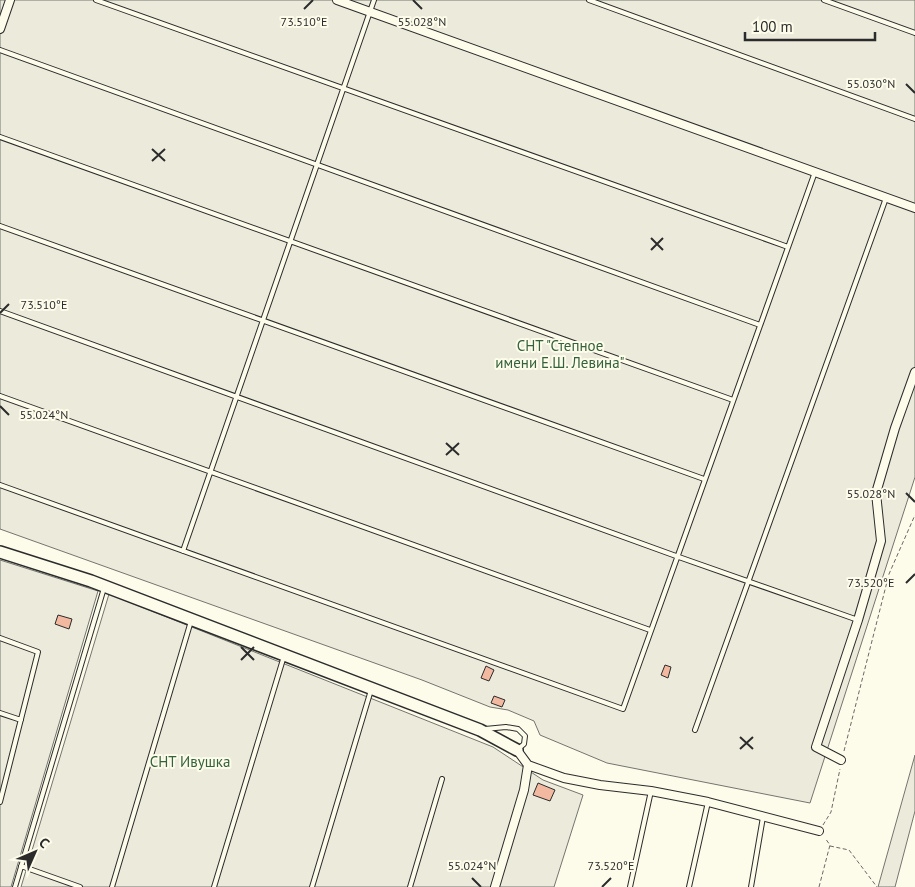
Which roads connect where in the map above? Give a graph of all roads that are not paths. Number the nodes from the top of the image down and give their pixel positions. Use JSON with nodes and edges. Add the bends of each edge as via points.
{"nodes":[{"id":1,"x":10,"y":0,"type":"edge"},
{"id":2,"x":96,"y":0,"type":"edge"},
{"id":3,"x":337,"y":0,"type":"edge"},
{"id":4,"x":374,"y":0,"type":"edge"},
{"id":5,"x":589,"y":0,"type":"edge"},
{"id":6,"x":824,"y":0,"type":"edge"},
{"id":7,"x":370,"y":12,"type":"junction"},
{"id":8,"x":0,"y":29,"type":"edge"},
{"id":9,"x":915,"y":33,"type":"edge"},
{"id":10,"x":0,"y":50,"type":"edge"},
{"id":11,"x":344,"y":88,"type":"junction"},
{"id":12,"x":915,"y":119,"type":"edge"},
{"id":13,"x":0,"y":137,"type":"edge"},
{"id":14,"x":317,"y":165,"type":"junction"},
{"id":15,"x":815,"y":172,"type":"junction"},
{"id":16,"x":886,"y":198,"type":"junction"},
{"id":17,"x":915,"y":208,"type":"edge"},
{"id":18,"x":0,"y":226,"type":"edge"},
{"id":19,"x":291,"y":241,"type":"junction"},
{"id":20,"x":788,"y":247,"type":"junction"},
{"id":21,"x":0,"y":310,"type":"edge"},
{"id":22,"x":263,"y":321,"type":"junction"},
{"id":23,"x":760,"y":325,"type":"junction"},
{"id":24,"x":915,"y":372,"type":"edge"},
{"id":25,"x":0,"y":396,"type":"edge"},
{"id":26,"x":237,"y":396,"type":"junction"},
{"id":27,"x":733,"y":400,"type":"junction"},
{"id":28,"x":211,"y":472,"type":"junction"},
{"id":29,"x":704,"y":480,"type":"junction"},
{"id":30,"x":0,"y":485,"type":"edge"},
{"id":31,"x":183,"y":551,"type":"junction"},
{"id":32,"x":0,"y":552,"type":"edge"},
{"id":33,"x":676,"y":556,"type":"junction"},
{"id":34,"x":748,"y":581,"type":"junction"},
{"id":35,"x":105,"y":586,"type":"junction"},
{"id":36,"x":192,"y":619,"type":"junction"},
{"id":37,"x":858,"y":620,"type":"junction"},
{"id":38,"x":650,"y":630,"type":"junction"},
{"id":39,"x":0,"y":638,"type":"edge"},
{"id":40,"x":284,"y":654,"type":"junction"},
{"id":41,"x":372,"y":688,"type":"junction"},
{"id":42,"x":0,"y":713,"type":"edge"},
{"id":43,"x":21,"y":720,"type":"junction"},
{"id":44,"x":480,"y":730,"type":"junction"},
{"id":45,"x":695,"y":730,"type":"dead end"},
{"id":46,"x":517,"y":750,"type":"junction"},
{"id":47,"x":841,"y":760,"type":"road end"},
{"id":48,"x":528,"y":765,"type":"junction"},
{"id":49,"x":442,"y":779,"type":"dead end"},
{"id":50,"x":2,"y":790,"type":"edge"},
{"id":51,"x":651,"y":791,"type":"junction"},
{"id":52,"x":0,"y":802,"type":"edge"},
{"id":53,"x":708,"y":802,"type":"junction"},
{"id":54,"x":763,"y":817,"type":"junction"},
{"id":55,"x":819,"y":831,"type":"road end"},
{"id":56,"x":21,"y":866,"type":"junction"},
{"id":57,"x":14,"y":887,"type":"edge"},
{"id":58,"x":80,"y":887,"type":"edge"},
{"id":59,"x":112,"y":887,"type":"edge"},
{"id":60,"x":214,"y":887,"type":"edge"},
{"id":61,"x":312,"y":887,"type":"edge"},
{"id":62,"x":410,"y":887,"type":"edge"},
{"id":63,"x":495,"y":887,"type":"edge"},
{"id":64,"x":630,"y":887,"type":"edge"},
{"id":65,"x":689,"y":887,"type":"edge"},
{"id":66,"x":751,"y":887,"type":"edge"}],
"edges":[{"from":1,"to":8,"type":"street"},
{"from":2,"to":11,"type":"lane"},
{"from":3,"to":7,"type":"street"},
{"from":4,"to":7,"type":"lane"},
{"from":5,"to":12,"type":"lane"},
{"from":6,"to":9,"type":"lane"},
{"from":7,"to":11,"type":"lane"},
{"from":7,"to":15,"type":"street"},
{"from":10,"to":14,"type":"lane"},
{"from":11,"to":14,"type":"lane"},
{"from":11,"to":20,"type":"lane"},
{"from":13,"to":19,"type":"lane"},
{"from":14,"to":19,"type":"lane"},
{"from":14,"to":23,"type":"lane"},
{"from":15,"to":16,"type":"street"},
{"from":15,"to":20,"type":"lane"},
{"from":16,"to":17,"type":"street"},
{"from":16,"to":34,"type":"lane"},
{"from":18,"to":22,"type":"lane"},
{"from":19,"to":22,"type":"lane"},
{"from":19,"to":27,"type":"lane"},
{"from":20,"to":23,"type":"lane"},
{"from":21,"to":26,"type":"lane"},
{"from":22,"to":26,"type":"lane"},
{"from":22,"to":29,"type":"lane"},
{"from":23,"to":27,"type":"lane"},
{"from":24,"to":37,"type":"street","via":[[876,493],[882,541]]},
{"from":25,"to":28,"type":"lane"},
{"from":26,"to":28,"type":"lane"},
{"from":26,"to":33,"type":"lane"},
{"from":27,"to":29,"type":"lane"},
{"from":28,"to":31,"type":"lane"},
{"from":28,"to":38,"type":"lane"},
{"from":29,"to":33,"type":"lane"},
{"from":30,"to":31,"type":"lane"},
{"from":31,"to":38,"type":"lane","via":[[623,709]]},
{"from":32,"to":35,"type":"street"},
{"from":33,"to":34,"type":"lane"},
{"from":33,"to":38,"type":"lane"},
{"from":34,"to":37,"type":"lane"},
{"from":34,"to":45,"type":"lane"},
{"from":35,"to":36,"type":"street"},
{"from":35,"to":56,"type":"lane"},
{"from":36,"to":40,"type":"street"},
{"from":36,"to":59,"type":"lane"},
{"from":37,"to":47,"type":"street","via":[[816,747]]},
{"from":39,"to":43,"type":"lane","via":[[38,652]]},
{"from":40,"to":41,"type":"street"},
{"from":40,"to":60,"type":"lane"},
{"from":41,"to":44,"type":"street"},
{"from":41,"to":61,"type":"lane"},
{"from":42,"to":43,"type":"lane"},
{"from":43,"to":50,"type":"lane"},
{"from":44,"to":46,"type":"street"},
{"from":44,"to":46,"type":"lane","via":[[518,728],[525,736],[524,744]]},
{"from":46,"to":48,"type":"street"},
{"from":48,"to":51,"type":"street","via":[[564,778]]},
{"from":48,"to":63,"type":"street","via":[[524,790]]},
{"from":49,"to":62,"type":"lane"},
{"from":50,"to":52,"type":"lane"},
{"from":51,"to":53,"type":"street"},
{"from":51,"to":64,"type":"lane"},
{"from":53,"to":54,"type":"street"},
{"from":53,"to":65,"type":"lane"},
{"from":54,"to":55,"type":"street"},
{"from":54,"to":66,"type":"lane"},
{"from":56,"to":57,"type":"lane"},
{"from":56,"to":58,"type":"lane"}]}
